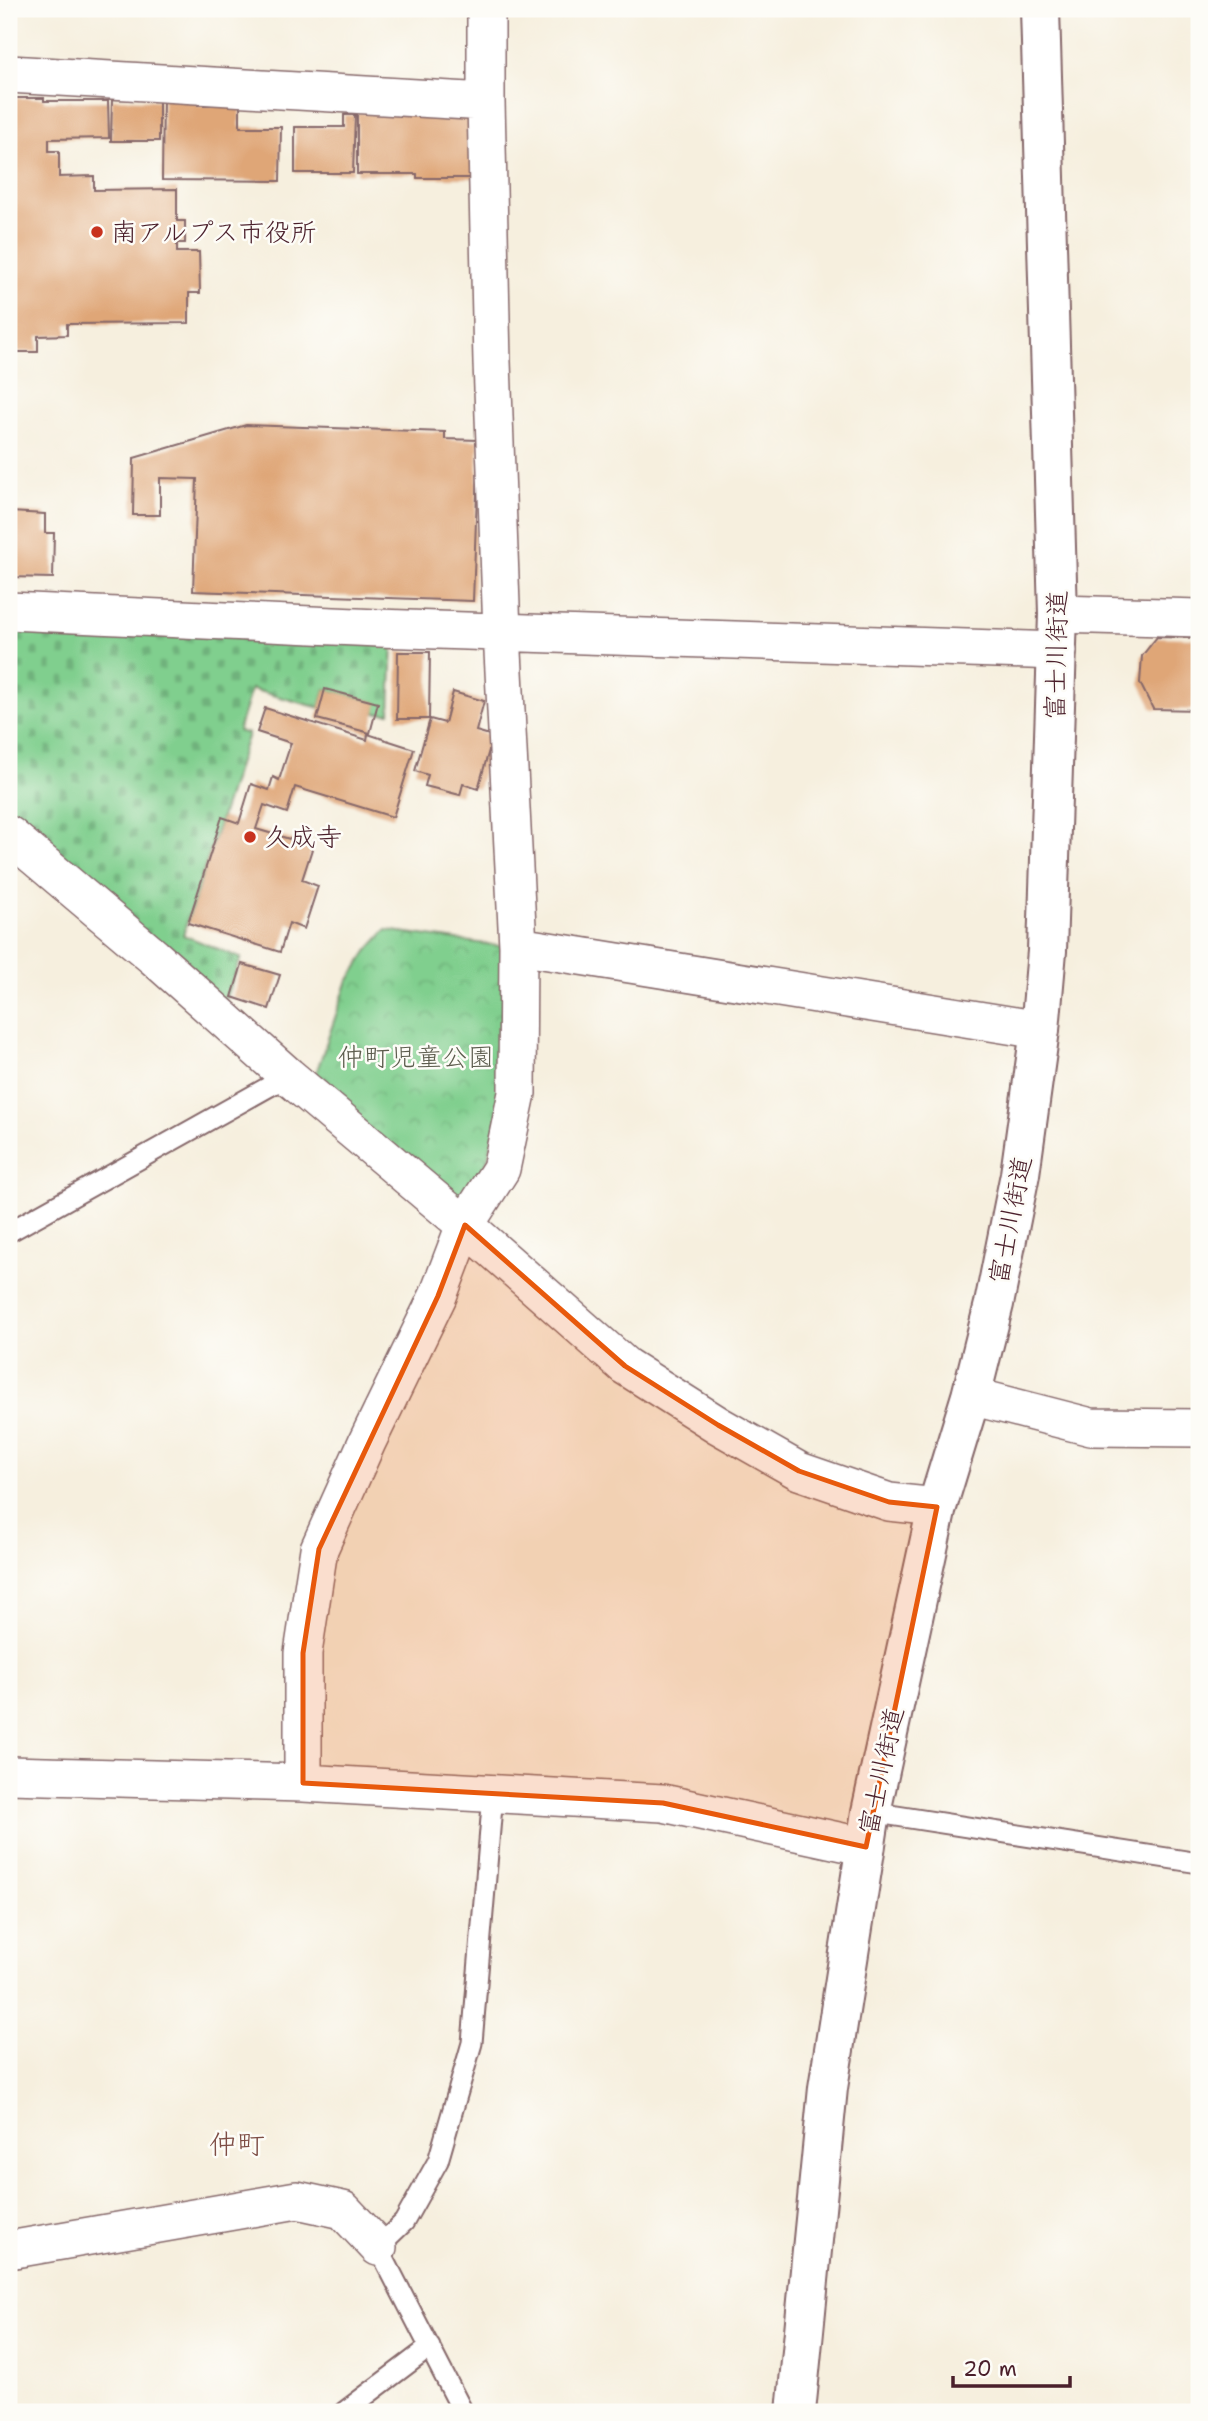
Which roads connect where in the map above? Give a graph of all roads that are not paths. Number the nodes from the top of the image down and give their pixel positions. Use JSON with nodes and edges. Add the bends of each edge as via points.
{"nodes":[{"id":1,"x":486,"y":9,"type":"edge"},
{"id":2,"x":1040,"y":9,"type":"edge"},
{"id":3,"x":9,"y":74,"type":"edge"},
{"id":4,"x":486,"y":103,"type":"junction"},
{"id":5,"x":9,"y":611,"type":"edge"},
{"id":6,"x":1058,"y":614,"type":"junction"},
{"id":7,"x":1199,"y":618,"type":"edge"},
{"id":8,"x":502,"y":632,"type":"junction"},
{"id":9,"x":1058,"y":651,"type":"junction"},
{"id":10,"x":9,"y":835,"type":"edge"},
{"id":11,"x":518,"y":946,"type":"junction"},
{"id":12,"x":1040,"y":1030,"type":"junction"},
{"id":13,"x":288,"y":1076,"type":"junction"},
{"id":14,"x":465,"y":1225,"type":"junction"},
{"id":15,"x":9,"y":1232,"type":"edge"},
{"id":16,"x":971,"y":1396,"type":"junction"},
{"id":17,"x":1199,"y":1428,"type":"edge"},
{"id":18,"x":937,"y":1507,"type":"junction"},
{"id":19,"x":9,"y":1776,"type":"edge"},
{"id":20,"x":303,"y":1783,"type":"junction"},
{"id":21,"x":493,"y":1794,"type":"junction"},
{"id":22,"x":868,"y":1829,"type":"junction"},
{"id":23,"x":1199,"y":1863,"type":"edge"},
{"id":24,"x":378,"y":2248,"type":"junction"},
{"id":25,"x":9,"y":2250,"type":"edge"},
{"id":26,"x":430,"y":2347,"type":"junction"},
{"id":27,"x":344,"y":2412,"type":"edge"},
{"id":28,"x":463,"y":2412,"type":"edge"},
{"id":29,"x":796,"y":2412,"type":"edge"}],
"edges":[{"from":1,"to":4,"type":"street"},
{"from":2,"to":6,"type":"main road","name":"富士川街道"},
{"from":3,"to":4,"type":"street"},
{"from":4,"to":8,"type":"street"},
{"from":5,"to":8,"type":"street"},
{"from":6,"to":7,"type":"street"},
{"from":6,"to":9,"type":"main road","name":"富士川街道"},
{"from":8,"to":9,"type":"street"},
{"from":8,"to":11,"type":"street"},
{"from":9,"to":12,"type":"main road","name":"富士川街道"},
{"from":10,"to":13,"type":"street"},
{"from":11,"to":12,"type":"street"},
{"from":11,"to":14,"type":"street","via":[[517,1093],[501,1169]]},
{"from":12,"to":16,"type":"main road","name":"富士川街道","via":[[1020,1174],[995,1304]]},
{"from":13,"to":14,"type":"street"},
{"from":13,"to":15,"type":"lane"},
{"from":14,"to":18,"type":"street","via":[[625,1366],[718,1425],[799,1471],[889,1502]]},
{"from":14,"to":20,"type":"street","via":[[438,1296],[319,1549],[303,1653]]},
{"from":16,"to":17,"type":"street","via":[[1091,1427]]},
{"from":16,"to":18,"type":"main road","name":"富士川街道"},
{"from":18,"to":22,"type":"main road","name":"富士川街道"},
{"from":19,"to":20,"type":"street"},
{"from":20,"to":21,"type":"street"},
{"from":21,"to":22,"type":"street","via":[[663,1803]]},
{"from":21,"to":24,"type":"lane","via":[[471,2043],[438,2161],[404,2222]]},
{"from":22,"to":23,"type":"lane"},
{"from":22,"to":29,"type":"main road","name":"富士川街道","via":[[828,2088]]},
{"from":24,"to":25,"type":"street","via":[[343,2210],[296,2200]]},
{"from":24,"to":26,"type":"lane"},
{"from":26,"to":27,"type":"lane"},
{"from":26,"to":28,"type":"lane"}]}
